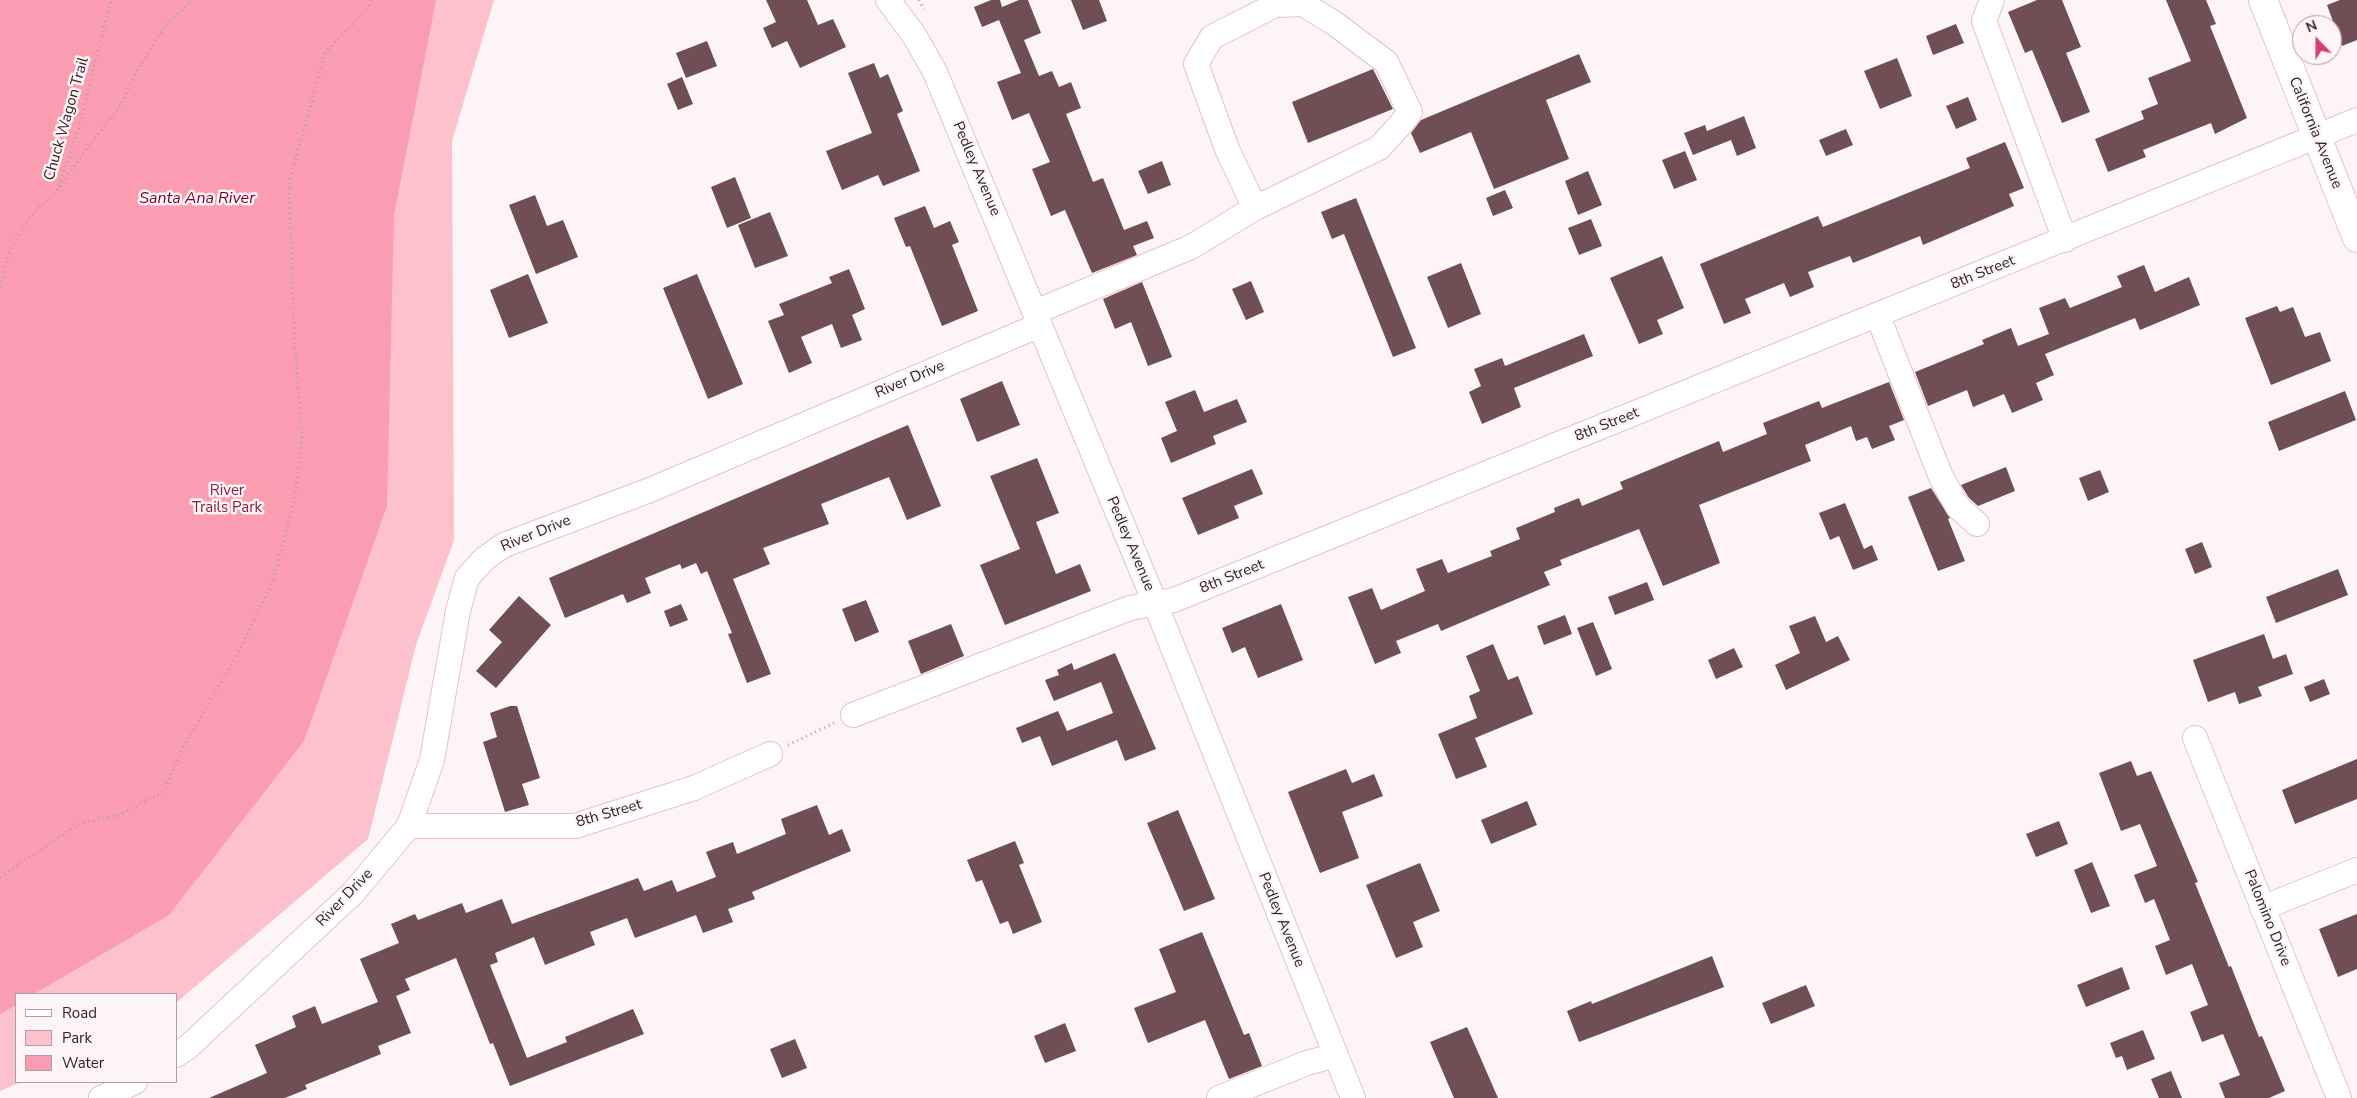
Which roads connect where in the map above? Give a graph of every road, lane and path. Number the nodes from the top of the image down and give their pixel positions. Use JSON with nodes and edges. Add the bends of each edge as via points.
{"nodes":[{"id":1,"x":111,"y":0,"type":"edge"},
{"id":2,"x":192,"y":0,"type":"edge"},
{"id":3,"x":371,"y":0,"type":"edge"},
{"id":4,"x":888,"y":0,"type":"edge"},
{"id":5,"x":1992,"y":0,"type":"edge"},
{"id":6,"x":2263,"y":0,"type":"edge"},
{"id":7,"x":2357,"y":120,"type":"edge"},
{"id":8,"x":2316,"y":137,"type":"junction"},
{"id":9,"x":57,"y":191,"type":"junction"},
{"id":10,"x":1255,"y":208,"type":"junction"},
{"id":11,"x":2357,"y":238,"type":"edge"},
{"id":12,"x":2065,"y":240,"type":"junction"},
{"id":13,"x":0,"y":287,"type":"edge"},
{"id":14,"x":1878,"y":316,"type":"junction"},
{"id":15,"x":1038,"y":319,"type":"junction"},
{"id":16,"x":1977,"y":524,"type":"dead end"},
{"id":17,"x":1155,"y":603,"type":"junction"},
{"id":18,"x":853,"y":715,"type":"joint"},
{"id":19,"x":2195,"y":738,"type":"dead end"},
{"id":20,"x":770,"y":754,"type":"joint"},
{"id":21,"x":409,"y":826,"type":"junction"},
{"id":22,"x":2357,"y":870,"type":"edge"},
{"id":23,"x":0,"y":877,"type":"edge"},
{"id":24,"x":2262,"y":908,"type":"junction"},
{"id":25,"x":178,"y":1054,"type":"edge"},
{"id":26,"x":1336,"y":1055,"type":"junction"},
{"id":27,"x":132,"y":1083,"type":"edge"},
{"id":28,"x":101,"y":1098,"type":"edge"},
{"id":29,"x":1218,"y":1098,"type":"edge"},
{"id":30,"x":1353,"y":1098,"type":"edge"},
{"id":31,"x":2339,"y":1098,"type":"edge"}],
"edges":[{"from":1,"to":9,"type":"path","name":"Chuck Wagon Trail","via":[[78,130]]},
{"from":2,"to":9,"type":"path","via":[[166,24],[137,70],[119,109],[90,143]]},
{"from":3,"to":23,"type":"path","via":[[368,8],[325,53],[289,183],[294,335],[302,438],[295,498],[274,580],[242,646],[181,751],[164,791],[119,815],[81,823]]},
{"from":4,"to":15,"type":"street","name":"Pedley Avenue","via":[[936,72]]},
{"from":5,"to":12,"type":"street","via":[[1984,21]]},
{"from":6,"to":8,"type":"main road","name":"California Avenue"},
{"from":7,"to":8,"type":"street","name":"8th Street"},
{"from":8,"to":11,"type":"main road","name":"California Avenue"},
{"from":8,"to":12,"type":"street","name":"8th Street"},
{"from":9,"to":13,"type":"path","name":"Chuck Wagon Trail","via":[[31,216],[10,250]]},
{"from":10,"to":10,"type":"street","name":"River Drive","via":[[1379,148],[1410,112],[1386,62],[1303,4],[1275,5],[1212,37],[1196,64],[1226,149]]},
{"from":10,"to":15,"type":"street","name":"River Drive","via":[[1191,247]]},
{"from":12,"to":14,"type":"street","name":"8th Street"},
{"from":14,"to":16,"type":"street","via":[[1947,488],[1958,507]]},
{"from":14,"to":17,"type":"street","name":"8th Street","via":[[1174,600]]},
{"from":15,"to":17,"type":"street","name":"Pedley Avenue"},
{"from":15,"to":21,"type":"street","name":"River Drive","via":[[650,490],[504,545],[484,559],[467,578],[458,611],[432,760]]},
{"from":17,"to":18,"type":"street","name":"8th Street","via":[[1130,608]]},
{"from":17,"to":26,"type":"street","name":"Pedley Avenue"},
{"from":18,"to":20,"type":"path"},
{"from":19,"to":24,"type":"street","name":"Palomino Drive"},
{"from":20,"to":21,"type":"street","name":"8th Street","via":[[694,788],[575,826]]},
{"from":21,"to":25,"type":"street","name":"River Drive","via":[[352,893]]},
{"from":22,"to":24,"type":"street"},
{"from":24,"to":31,"type":"street","name":"Palomino Drive"},
{"from":26,"to":29,"type":"street"},
{"from":26,"to":30,"type":"street","name":"Pedley Avenue"},
{"from":27,"to":28,"type":"street"}]}
